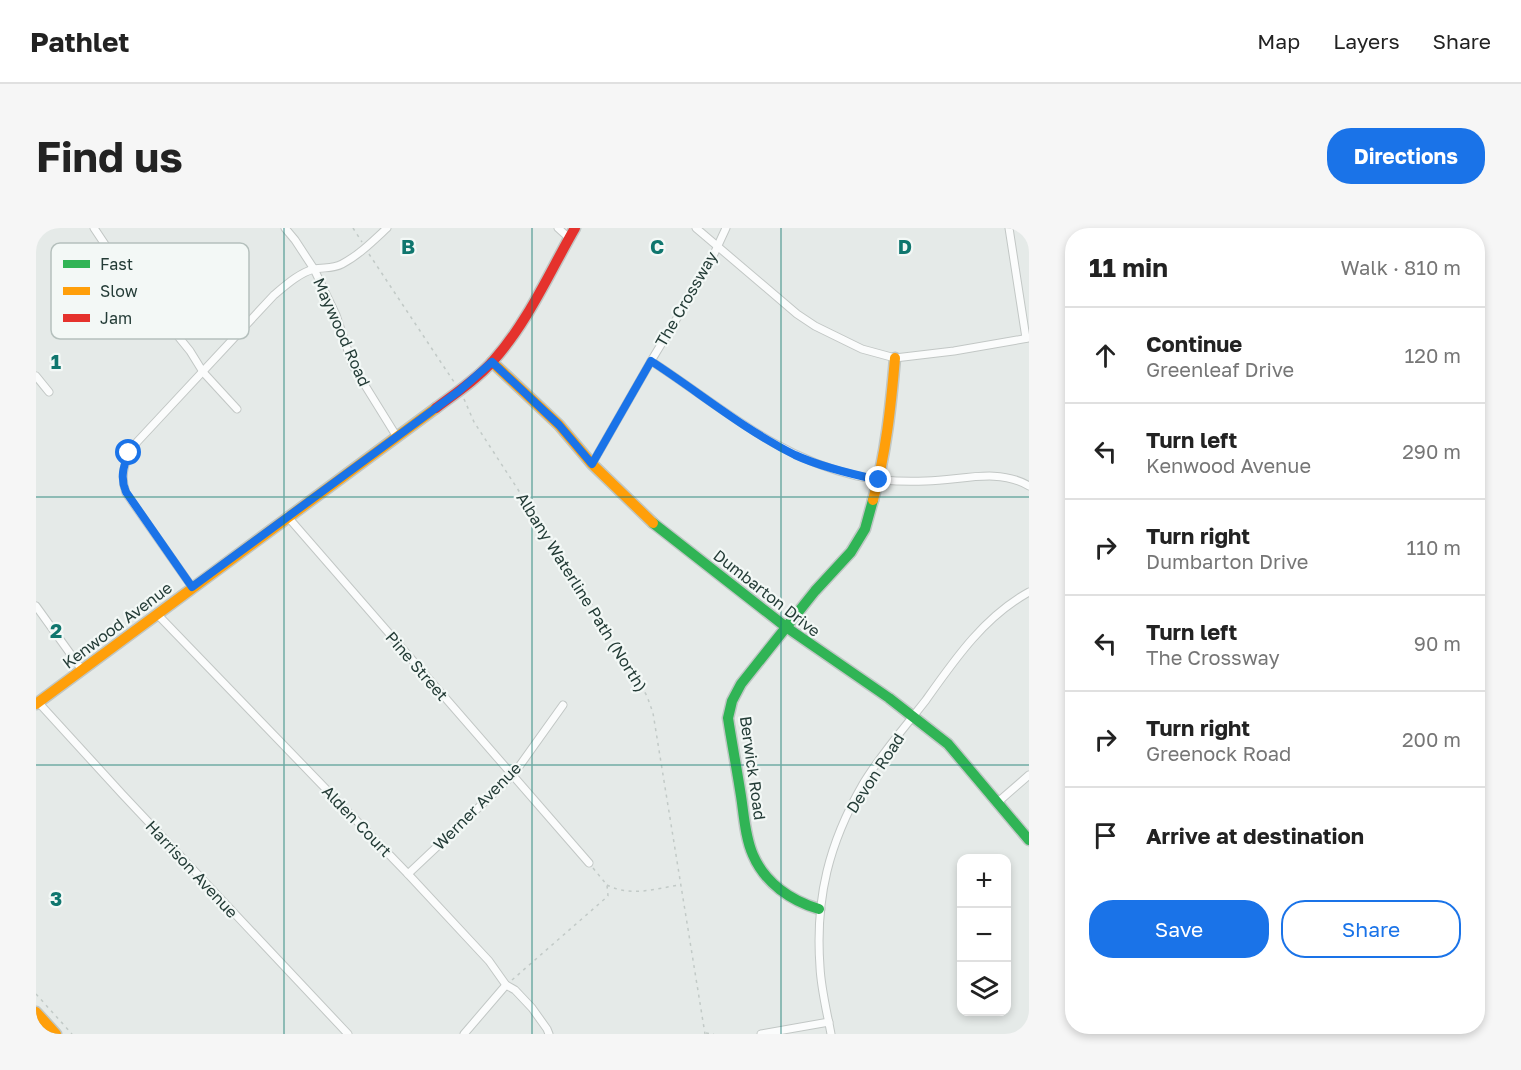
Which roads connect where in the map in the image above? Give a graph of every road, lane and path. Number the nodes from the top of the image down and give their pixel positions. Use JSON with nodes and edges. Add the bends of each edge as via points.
{"nodes":[{"id":1,"x":94,"y":228,"type":"edge"},
{"id":2,"x":285,"y":228,"type":"edge"},
{"id":3,"x":353,"y":228,"type":"edge"},
{"id":4,"x":387,"y":228,"type":"edge"},
{"id":5,"x":558,"y":228,"type":"edge"},
{"id":6,"x":696,"y":228,"type":"edge"},
{"id":7,"x":726,"y":228,"type":"edge"},
{"id":8,"x":1009,"y":228,"type":"edge"},
{"id":9,"x":572,"y":233,"type":"edge"},
{"id":10,"x":104,"y":243,"type":"edge"},
{"id":11,"x":717,"y":246,"type":"junction"},
{"id":12,"x":365,"y":248,"type":"junction"},
{"id":13,"x":314,"y":269,"type":"junction"},
{"id":14,"x":249,"y":322,"type":"edge"},
{"id":15,"x":1028,"y":338,"type":"edge"},
{"id":16,"x":180,"y":339,"type":"edge"},
{"id":17,"x":233,"y":339,"type":"edge"},
{"id":18,"x":894,"y":358,"type":"junction"},
{"id":19,"x":651,"y":361,"type":"junction"},
{"id":20,"x":492,"y":362,"type":"junction"},
{"id":21,"x":202,"y":372,"type":"junction"},
{"id":22,"x":36,"y":376,"type":"edge"},
{"id":23,"x":459,"y":391,"type":"junction"},
{"id":24,"x":49,"y":392,"type":"dead end"},
{"id":25,"x":237,"y":409,"type":"dead end"},
{"id":26,"x":397,"y":437,"type":"junction"},
{"id":27,"x":592,"y":464,"type":"junction"},
{"id":28,"x":879,"y":480,"type":"junction"},
{"id":29,"x":1029,"y":486,"type":"edge"},
{"id":30,"x":287,"y":516,"type":"junction"},
{"id":31,"x":192,"y":587,"type":"junction"},
{"id":32,"x":1029,"y":592,"type":"edge"},
{"id":33,"x":36,"y":606,"type":"edge"},
{"id":34,"x":157,"y":614,"type":"junction"},
{"id":35,"x":786,"y":627,"type":"junction"},
{"id":36,"x":82,"y":670,"type":"junction"},
{"id":37,"x":37,"y":703,"type":"edge"},
{"id":38,"x":563,"y":705,"type":"dead end"},
{"id":39,"x":913,"y":717,"type":"junction"},
{"id":40,"x":513,"y":775,"type":"junction"},
{"id":41,"x":1029,"y":775,"type":"edge"},
{"id":42,"x":998,"y":802,"type":"junction"},
{"id":43,"x":1029,"y":840,"type":"edge"},
{"id":44,"x":589,"y":862,"type":"joint"},
{"id":45,"x":408,"y":874,"type":"junction"},
{"id":46,"x":607,"y":885,"type":"junction"},
{"id":47,"x":680,"y":885,"type":"junction"},
{"id":48,"x":819,"y":909,"type":"junction"},
{"id":49,"x":506,"y":985,"type":"junction"},
{"id":50,"x":36,"y":994,"type":"edge"},
{"id":51,"x":36,"y":1012,"type":"edge"},
{"id":52,"x":829,"y":1022,"type":"junction"},
{"id":53,"x":56,"y":1034,"type":"edge"},
{"id":54,"x":72,"y":1034,"type":"edge"},
{"id":55,"x":348,"y":1034,"type":"edge"},
{"id":56,"x":464,"y":1034,"type":"edge"},
{"id":57,"x":549,"y":1034,"type":"edge"},
{"id":58,"x":705,"y":1034,"type":"edge"},
{"id":59,"x":714,"y":1034,"type":"edge"},
{"id":60,"x":761,"y":1034,"type":"edge"},
{"id":61,"x":831,"y":1034,"type":"edge"}],
"edges":[{"from":1,"to":10,"type":"street"},
{"from":2,"to":13,"type":"street","name":"Maywood Road"},
{"from":3,"to":12,"type":"path","name":"Albany Waterline Path (North)"},
{"from":4,"to":12,"type":"street"},
{"from":5,"to":9,"type":"street"},
{"from":6,"to":11,"type":"street"},
{"from":7,"to":11,"type":"street","name":"The Crossway"},
{"from":8,"to":15,"type":"street"},
{"from":9,"to":20,"type":"street","name":"Kenwood Avenue","via":[[516,331]]},
{"from":11,"to":18,"type":"street","via":[[815,326],[862,349]]},
{"from":11,"to":19,"type":"street","name":"The Crossway"},
{"from":12,"to":13,"type":"street","via":[[342,264]]},
{"from":12,"to":23,"type":"path","name":"Albany Waterline Path (North)"},
{"from":13,"to":14,"type":"street","via":[[292,280]]},
{"from":13,"to":26,"type":"street","name":"Maywood Road","via":[[336,315],[353,366]]},
{"from":15,"to":18,"type":"street"},
{"from":16,"to":21,"type":"street"},
{"from":17,"to":21,"type":"street"},
{"from":18,"to":28,"type":"street","name":"Berwick Road"},
{"from":19,"to":27,"type":"street","name":"The Crossway"},
{"from":19,"to":28,"type":"street","via":[[738,423],[797,456]]},
{"from":20,"to":23,"type":"street","name":"Kenwood Avenue"},
{"from":20,"to":27,"type":"street","name":"Dumbarton Drive","via":[[559,425]]},
{"from":21,"to":25,"type":"street"},
{"from":21,"to":31,"type":"street","via":[[137,442],[124,464],[122,478],[131,502]]},
{"from":22,"to":24,"type":"street"},
{"from":23,"to":26,"type":"street","name":"Kenwood Avenue"},
{"from":23,"to":47,"type":"path","name":"Albany Waterline Path (North)","via":[[474,422],[647,696]]},
{"from":26,"to":30,"type":"street","name":"Kenwood Avenue"},
{"from":27,"to":35,"type":"street","name":"Dumbarton Drive","via":[[646,518]]},
{"from":28,"to":29,"type":"street","via":[[927,482],[991,476],[1011,477]]},
{"from":28,"to":35,"type":"street","name":"Berwick Road","via":[[865,529]]},
{"from":30,"to":31,"type":"street","name":"Kenwood Avenue"},
{"from":30,"to":40,"type":"street","name":"Pine Street"},
{"from":31,"to":34,"type":"street","name":"Kenwood Avenue"},
{"from":32,"to":39,"type":"street","name":"Devon Road","via":[[998,613],[963,648]]},
{"from":33,"to":36,"type":"street"},
{"from":34,"to":36,"type":"street","name":"Kenwood Avenue"},
{"from":34,"to":45,"type":"street","name":"Alden Court"},
{"from":35,"to":39,"type":"street","name":"Dumbarton Drive"},
{"from":35,"to":48,"type":"street","name":"Berwick Road","via":[[741,684],[728,718],[753,855],[783,893]]},
{"from":36,"to":37,"type":"street","name":"Kenwood Avenue"},
{"from":37,"to":55,"type":"street","name":"Harrison Avenue"},
{"from":38,"to":40,"type":"street","name":"Werner Avenue"},
{"from":39,"to":42,"type":"street","name":"Dumbarton Drive","via":[[948,744]]},
{"from":39,"to":48,"type":"street","name":"Devon Road","via":[[864,783],[843,823],[827,865]]},
{"from":40,"to":44,"type":"street","name":"Pine Street"},
{"from":40,"to":45,"type":"street","name":"Werner Avenue"},
{"from":41,"to":42,"type":"street"},
{"from":42,"to":43,"type":"street","name":"Dumbarton Drive"},
{"from":44,"to":46,"type":"path"},
{"from":45,"to":49,"type":"street","name":"Alden Court","via":[[489,961]]},
{"from":46,"to":47,"type":"path","via":[[620,891]]},
{"from":46,"to":49,"type":"path","via":[[608,896]]},
{"from":47,"to":58,"type":"path","name":"Albany Waterline Path (North)"},
{"from":48,"to":52,"type":"street","name":"Devon Road","via":[[820,968]]},
{"from":49,"to":56,"type":"street"},
{"from":49,"to":57,"type":"street","name":"Alden Court","via":[[532,1008]]},
{"from":50,"to":54,"type":"path"},
{"from":51,"to":53,"type":"street"},
{"from":52,"to":60,"type":"street"},
{"from":52,"to":61,"type":"street","name":"Devon Road"},
{"from":58,"to":59,"type":"path"}]}
